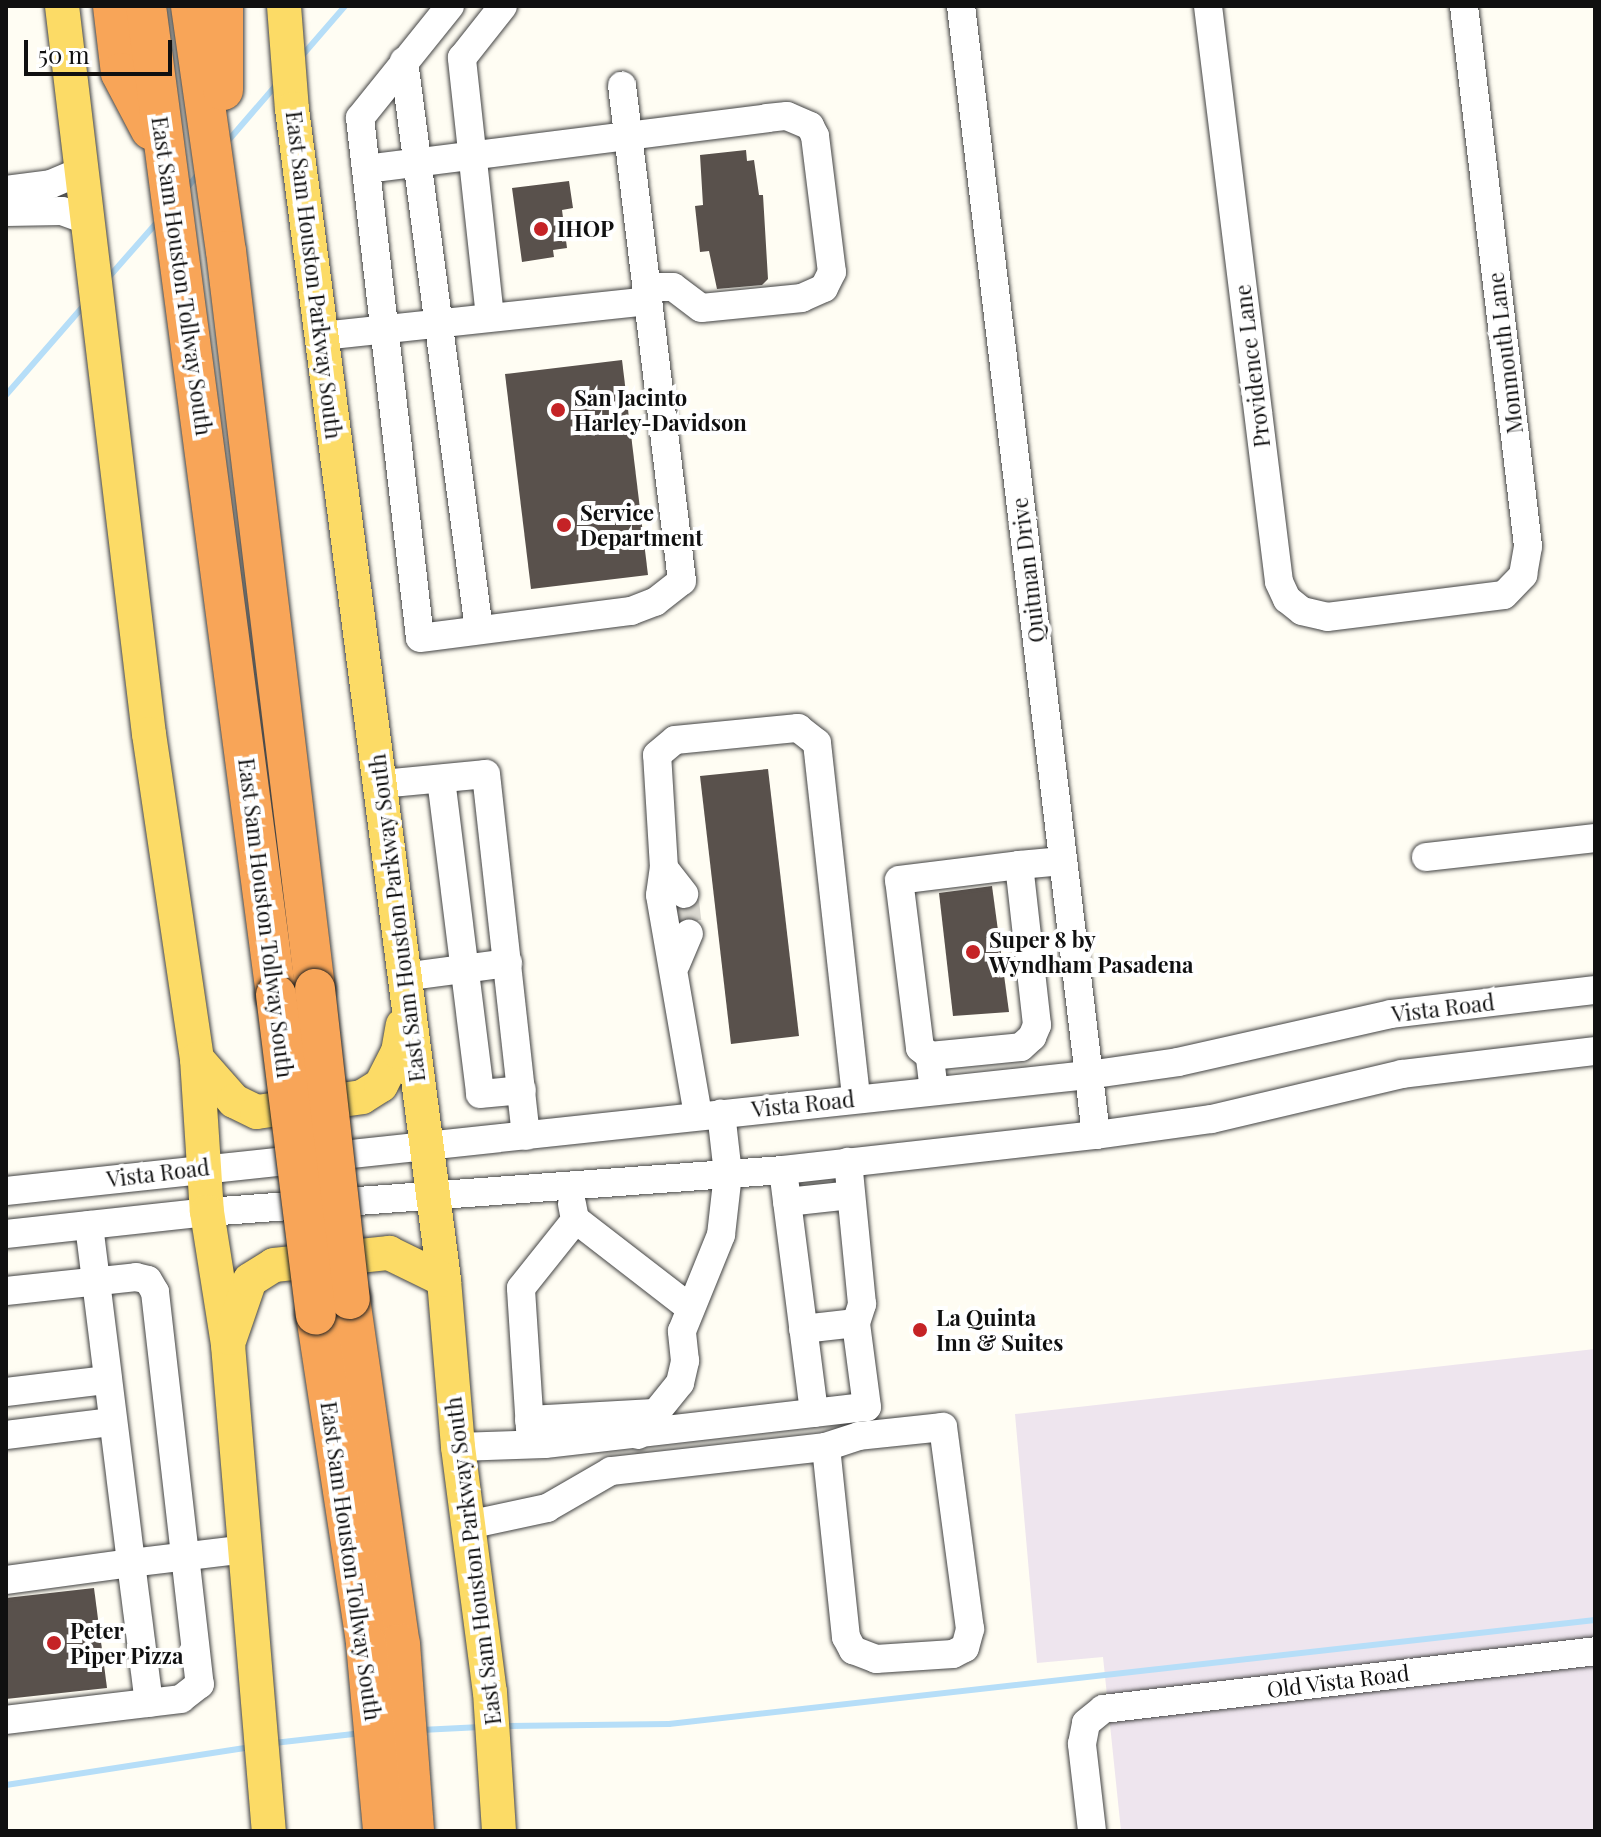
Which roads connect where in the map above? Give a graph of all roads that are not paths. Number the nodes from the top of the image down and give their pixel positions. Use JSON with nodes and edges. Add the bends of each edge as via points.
{"nodes":[{"id":1,"x":62,"y":6,"type":"edge"},
{"id":2,"x":113,"y":6,"type":"edge"},
{"id":3,"x":146,"y":6,"type":"edge"},
{"id":4,"x":191,"y":6,"type":"edge"},
{"id":5,"x":223,"y":6,"type":"edge"},
{"id":6,"x":284,"y":6,"type":"edge"},
{"id":7,"x":503,"y":6,"type":"edge"},
{"id":8,"x":961,"y":6,"type":"edge"},
{"id":9,"x":1208,"y":6,"type":"edge"},
{"id":10,"x":1464,"y":6,"type":"edge"},
{"id":11,"x":443,"y":15,"type":"edge"},
{"id":12,"x":465,"y":49,"type":"junction"},
{"id":13,"x":404,"y":61,"type":"junction"},
{"id":14,"x":212,"y":80,"type":"junction"},
{"id":15,"x":622,"y":86,"type":"dead end"},
{"id":16,"x":154,"y":127,"type":"junction"},
{"id":17,"x":629,"y":139,"type":"junction"},
{"id":18,"x":473,"y":157,"type":"junction"},
{"id":19,"x":418,"y":163,"type":"junction"},
{"id":20,"x":366,"y":169,"type":"junction"},
{"id":21,"x":82,"y":171,"type":"junction"},
{"id":22,"x":6,"y":190,"type":"edge"},
{"id":23,"x":6,"y":212,"type":"edge"},
{"id":24,"x":88,"y":228,"type":"junction"},
{"id":25,"x":647,"y":294,"type":"junction"},
{"id":26,"x":490,"y":317,"type":"junction"},
{"id":27,"x":438,"y":323,"type":"junction"},
{"id":28,"x":384,"y":329,"type":"junction"},
{"id":29,"x":322,"y":336,"type":"junction"},
{"id":30,"x":1407,"y":608,"type":"joint"},
{"id":31,"x":479,"y":630,"type":"junction"},
{"id":32,"x":441,"y":779,"type":"junction"},
{"id":33,"x":381,"y":784,"type":"junction"},
{"id":34,"x":1595,"y":838,"type":"edge"},
{"id":35,"x":1426,"y":857,"type":"dead end"},
{"id":36,"x":1063,"y":861,"type":"junction"},
{"id":37,"x":1019,"y":865,"type":"junction"},
{"id":38,"x":664,"y":868,"type":"junction"},
{"id":39,"x":684,"y":894,"type":"tunnel mouth"},
{"id":40,"x":689,"y":934,"type":"tunnel mouth"},
{"id":41,"x":508,"y":963,"type":"junction"},
{"id":42,"x":676,"y":964,"type":"junction"},
{"id":43,"x":464,"y":968,"type":"junction"},
{"id":44,"x":405,"y":990,"type":"junction"},
{"id":45,"x":1595,"y":990,"type":"edge"},
{"id":46,"x":1595,"y":1051,"type":"edge"},
{"id":47,"x":930,"y":1056,"type":"junction"},
{"id":48,"x":197,"y":1059,"type":"junction"},
{"id":49,"x":1088,"y":1075,"type":"junction"},
{"id":50,"x":522,"y":1090,"type":"junction"},
{"id":51,"x":934,"y":1091,"type":"junction"},
{"id":52,"x":856,"y":1099,"type":"junction"},
{"id":53,"x":710,"y":1114,"type":"junction"},
{"id":54,"x":1096,"y":1135,"type":"junction"},
{"id":55,"x":526,"y":1136,"type":"junction"},
{"id":56,"x":424,"y":1144,"type":"junction"},
{"id":57,"x":848,"y":1162,"type":"junction"},
{"id":58,"x":204,"y":1167,"type":"junction"},
{"id":59,"x":783,"y":1170,"type":"junction"},
{"id":60,"x":728,"y":1174,"type":"junction"},
{"id":61,"x":570,"y":1184,"type":"junction"},
{"id":62,"x":6,"y":1191,"type":"edge"},
{"id":63,"x":851,"y":1195,"type":"junction"},
{"id":64,"x":433,"y":1197,"type":"junction"},
{"id":65,"x":787,"y":1202,"type":"junction"},
{"id":66,"x":207,"y":1212,"type":"junction"},
{"id":67,"x":576,"y":1219,"type":"junction"},
{"id":68,"x":89,"y":1225,"type":"junction"},
{"id":69,"x":6,"y":1234,"type":"edge"},
{"id":70,"x":444,"y":1280,"type":"junction"},
{"id":71,"x":96,"y":1281,"type":"junction"},
{"id":72,"x":6,"y":1291,"type":"edge"},
{"id":73,"x":333,"y":1307,"type":"junction"},
{"id":74,"x":689,"y":1307,"type":"junction"},
{"id":75,"x":856,"y":1323,"type":"junction"},
{"id":76,"x":803,"y":1329,"type":"junction"},
{"id":77,"x":228,"y":1345,"type":"junction"},
{"id":78,"x":107,"y":1380,"type":"junction"},
{"id":79,"x":6,"y":1392,"type":"edge"},
{"id":80,"x":814,"y":1413,"type":"junction"},
{"id":81,"x":112,"y":1422,"type":"junction"},
{"id":82,"x":646,"y":1424,"type":"junction"},
{"id":83,"x":530,"y":1432,"type":"junction"},
{"id":84,"x":6,"y":1435,"type":"edge"},
{"id":85,"x":458,"y":1447,"type":"junction"},
{"id":86,"x":826,"y":1447,"type":"junction"},
{"id":87,"x":468,"y":1525,"type":"junction"},
{"id":88,"x":246,"y":1549,"type":"junction"},
{"id":89,"x":186,"y":1556,"type":"junction"},
{"id":90,"x":131,"y":1563,"type":"junction"},
{"id":91,"x":6,"y":1580,"type":"edge"},
{"id":92,"x":1595,"y":1651,"type":"edge"},
{"id":93,"x":149,"y":1703,"type":"junction"},
{"id":94,"x":6,"y":1720,"type":"edge"},
{"id":95,"x":398,"y":1827,"type":"edge"},
{"id":96,"x":269,"y":1831,"type":"edge"},
{"id":97,"x":499,"y":1831,"type":"edge"},
{"id":98,"x":1092,"y":1831,"type":"edge"}],
"edges":[{"from":1,"to":21,"type":"main road"},
{"from":2,"to":16,"type":"highway","via":[[121,73]]},
{"from":3,"to":16,"type":"highway","name":"East Sam Houston Tollway South"},
{"from":4,"to":14,"type":"highway"},
{"from":5,"to":14,"type":"highway"},
{"from":6,"to":29,"type":"main road","name":"East Sam Houston Parkway South"},
{"from":7,"to":12,"type":"street"},
{"from":8,"to":36,"type":"street","name":"Quitman Drive"},
{"from":9,"to":30,"type":"street","name":"Providence Lane","via":[[1279,582],[1287,599],[1302,611],[1327,617]]},
{"from":10,"to":30,"type":"street","name":"Monmouth Lane","via":[[1528,546],[1523,575],[1504,595]]},
{"from":11,"to":12,"type":"street"},
{"from":11,"to":13,"type":"street"},
{"from":12,"to":18,"type":"street"},
{"from":13,"to":19,"type":"street"},
{"from":13,"to":20,"type":"street","via":[[360,118]]},
{"from":14,"to":73,"type":"highway","name":"East Sam Houston Tollway South","bridge":true,"via":[[226,251],[315,989]]},
{"from":15,"to":17,"type":"street"},
{"from":16,"to":73,"type":"highway","name":"East Sam Houston Tollway South","bridge":true,"via":[[186,289],[276,995]]},
{"from":17,"to":18,"type":"street"},
{"from":17,"to":25,"type":"street"},
{"from":17,"to":25,"type":"street","via":[[767,118],[800,120],[815,136],[829,242],[830,280],[814,295],[701,308],[673,287]]},
{"from":18,"to":19,"type":"street"},
{"from":18,"to":26,"type":"street"},
{"from":19,"to":20,"type":"street"},
{"from":19,"to":27,"type":"street"},
{"from":20,"to":28,"type":"street"},
{"from":21,"to":22,"type":"street","via":[[51,184]]},
{"from":21,"to":24,"type":"main road"},
{"from":23,"to":24,"type":"street","via":[[62,211]]},
{"from":24,"to":48,"type":"main road","via":[[149,734]]},
{"from":25,"to":26,"type":"street"},
{"from":25,"to":31,"type":"street","via":[[682,581],[655,602],[631,611]]},
{"from":26,"to":27,"type":"street"},
{"from":27,"to":28,"type":"street"},
{"from":27,"to":31,"type":"street"},
{"from":28,"to":29,"type":"street"},
{"from":28,"to":31,"type":"street","via":[[420,638]]},
{"from":29,"to":33,"type":"main road","name":"East Sam Houston Parkway South"},
{"from":32,"to":33,"type":"street"},
{"from":32,"to":41,"type":"street","via":[[486,774]]},
{"from":32,"to":43,"type":"street"},
{"from":33,"to":44,"type":"main road","name":"East Sam Houston Parkway South"},
{"from":34,"to":35,"type":"street"},
{"from":36,"to":37,"type":"street"},
{"from":36,"to":49,"type":"street","name":"Quitman Drive"},
{"from":37,"to":47,"type":"street","via":[[1037,1025],[1032,1037],[1021,1047]]},
{"from":37,"to":47,"type":"street","via":[[899,880],[920,1048]]},
{"from":38,"to":39,"type":"street"},
{"from":38,"to":42,"type":"street","via":[[660,895],[665,935]]},
{"from":38,"to":52,"type":"street","via":[[657,755],[675,740],[798,728],[817,743]]},
{"from":40,"to":42,"type":"street"},
{"from":41,"to":43,"type":"street"},
{"from":41,"to":50,"type":"street"},
{"from":42,"to":53,"type":"street"},
{"from":43,"to":44,"type":"street"},
{"from":43,"to":50,"type":"street","via":[[480,1094]]},
{"from":44,"to":48,"type":"main road","via":[[398,1052],[381,1085],[362,1097],[257,1112],[234,1101]]},
{"from":44,"to":56,"type":"main road","name":"East Sam Houston Parkway South"},
{"from":45,"to":49,"type":"street","name":"Vista Road","via":[[1391,1014],[1178,1062]]},
{"from":46,"to":54,"type":"street","name":"Vista Road","via":[[1402,1074],[1212,1119]]},
{"from":47,"to":51,"type":"street"},
{"from":48,"to":58,"type":"main road"},
{"from":49,"to":51,"type":"street","name":"Vista Road"},
{"from":49,"to":54,"type":"street","name":"Quitman Drive"},
{"from":50,"to":55,"type":"street"},
{"from":51,"to":52,"type":"street","name":"Vista Road"},
{"from":52,"to":53,"type":"street","name":"Vista Road"},
{"from":53,"to":55,"type":"street","name":"Vista Road"},
{"from":53,"to":60,"type":"street"},
{"from":54,"to":57,"type":"street","name":"Vista Road"},
{"from":55,"to":56,"type":"street","name":"Vista Road"},
{"from":56,"to":58,"type":"street","name":"Vista Road"},
{"from":56,"to":64,"type":"main road","name":"East Sam Houston Parkway South"},
{"from":57,"to":59,"type":"street","name":"Vista Road"},
{"from":57,"to":63,"type":"street"},
{"from":58,"to":62,"type":"street","name":"Vista Road"},
{"from":58,"to":66,"type":"main road"},
{"from":59,"to":60,"type":"street","name":"Vista Road"},
{"from":59,"to":65,"type":"street"},
{"from":60,"to":61,"type":"street","name":"Vista Road"},
{"from":60,"to":74,"type":"street","via":[[721,1235]]},
{"from":61,"to":64,"type":"street","name":"Vista Road"},
{"from":61,"to":67,"type":"street"},
{"from":63,"to":65,"type":"street"},
{"from":63,"to":75,"type":"street","via":[[862,1304]]},
{"from":64,"to":66,"type":"street","name":"Vista Road"},
{"from":64,"to":70,"type":"main road","name":"East Sam Houston Parkway South"},
{"from":65,"to":76,"type":"street"},
{"from":66,"to":68,"type":"street","name":"Vista Road"},
{"from":66,"to":77,"type":"main road"},
{"from":67,"to":74,"type":"street"},
{"from":67,"to":83,"type":"street","via":[[521,1288]]},
{"from":68,"to":69,"type":"street","name":"Vista Road"},
{"from":68,"to":71,"type":"street"},
{"from":70,"to":77,"type":"main road","via":[[389,1253],[274,1265],[250,1280]]},
{"from":70,"to":85,"type":"main road","name":"East Sam Houston Parkway South"},
{"from":71,"to":72,"type":"street"},
{"from":71,"to":78,"type":"street"},
{"from":71,"to":89,"type":"street","via":[[136,1277],[148,1280],[155,1292]]},
{"from":73,"to":95,"type":"highway","name":"East Sam Houston Tollway South","via":[[383,1644]]},
{"from":74,"to":82,"type":"street","via":[[682,1331],[684,1373]]},
{"from":75,"to":76,"type":"street"},
{"from":75,"to":80,"type":"street","via":[[867,1407]]},
{"from":76,"to":80,"type":"street"},
{"from":77,"to":88,"type":"main road"},
{"from":78,"to":79,"type":"street"},
{"from":78,"to":81,"type":"street"},
{"from":80,"to":82,"type":"street"},
{"from":81,"to":84,"type":"street"},
{"from":81,"to":90,"type":"street"},
{"from":82,"to":83,"type":"street"},
{"from":83,"to":85,"type":"street"},
{"from":85,"to":87,"type":"main road","name":"East Sam Houston Parkway South"},
{"from":86,"to":86,"type":"street","via":[[846,1637],[853,1650],[876,1659],[953,1654],[965,1648],[970,1629],[943,1427],[859,1436]]},
{"from":86,"to":87,"type":"street","via":[[611,1471],[547,1508]]},
{"from":87,"to":97,"type":"main road","name":"East Sam Houston Parkway South","via":[[490,1692]]},
{"from":88,"to":89,"type":"street"},
{"from":88,"to":96,"type":"main road"},
{"from":89,"to":90,"type":"street"},
{"from":89,"to":93,"type":"street","via":[[200,1684],[181,1699]]},
{"from":90,"to":91,"type":"street"},
{"from":90,"to":93,"type":"street"},
{"from":92,"to":98,"type":"street","name":"Old Vista Road","via":[[1103,1709],[1086,1723],[1082,1744]]},
{"from":93,"to":94,"type":"street"}]}
